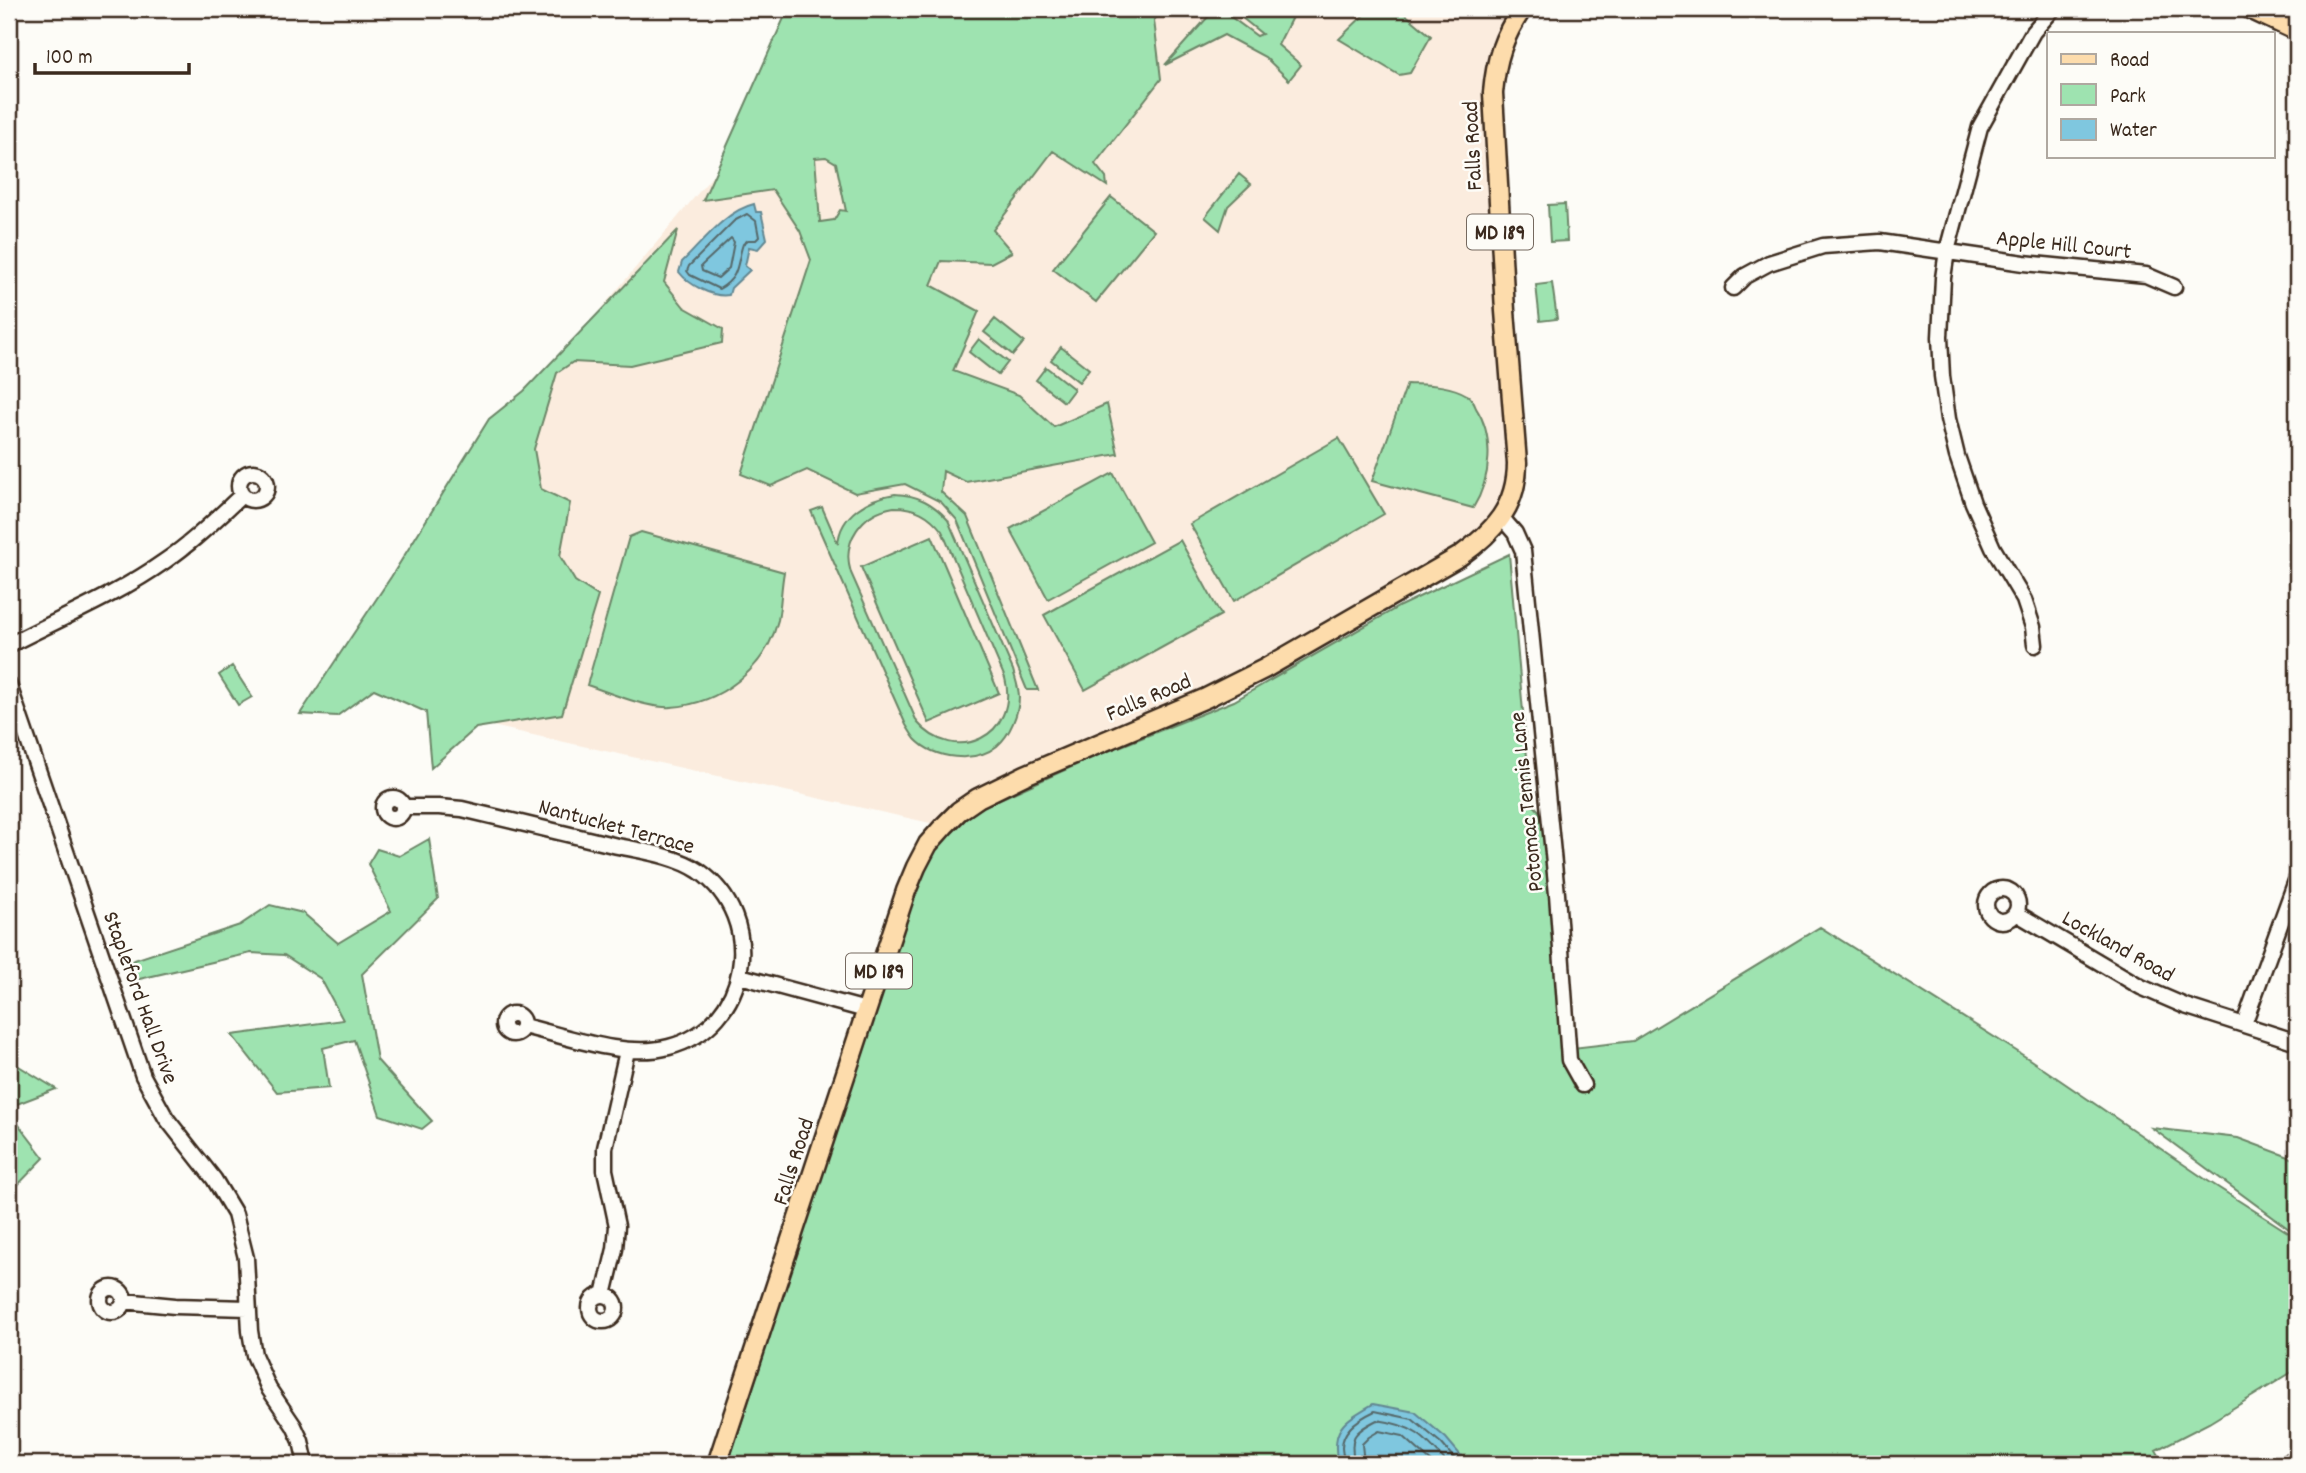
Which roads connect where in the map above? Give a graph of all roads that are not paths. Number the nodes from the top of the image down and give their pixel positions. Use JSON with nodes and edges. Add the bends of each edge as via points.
{"nodes":[{"id":1,"x":1522,"y":9,"type":"edge"},
{"id":2,"x":2053,"y":9,"type":"edge"},
{"id":3,"x":2250,"y":9,"type":"edge"},
{"id":4,"x":2297,"y":31,"type":"edge"},
{"id":5,"x":1947,"y":251,"type":"junction"},
{"id":6,"x":2174,"y":287,"type":"dead end"},
{"id":7,"x":1732,"y":288,"type":"dead end"},
{"id":8,"x":242,"y":495,"type":"dead end"},
{"id":9,"x":1502,"y":518,"type":"junction"},
{"id":10,"x":9,"y":645,"type":"edge"},
{"id":11,"x":2035,"y":645,"type":"dead end"},
{"id":12,"x":9,"y":685,"type":"edge"},
{"id":13,"x":403,"y":807,"type":"dead end"},
{"id":14,"x":2297,"y":878,"type":"edge"},
{"id":15,"x":2016,"y":913,"type":"dead end"},
{"id":16,"x":740,"y":976,"type":"junction"},
{"id":17,"x":866,"y":1010,"type":"junction"},
{"id":18,"x":2244,"y":1024,"type":"junction"},
{"id":19,"x":523,"y":1026,"type":"dead end"},
{"id":20,"x":2297,"y":1042,"type":"edge"},
{"id":21,"x":627,"y":1051,"type":"junction"},
{"id":22,"x":1583,"y":1084,"type":"dead end"},
{"id":23,"x":604,"y":1296,"type":"dead end"},
{"id":24,"x":124,"y":1301,"type":"dead end"},
{"id":25,"x":248,"y":1308,"type":"junction"},
{"id":26,"x":2297,"y":1456,"type":"edge"},
{"id":27,"x":306,"y":1464,"type":"edge"},
{"id":28,"x":717,"y":1464,"type":"edge"},
{"id":29,"x":2285,"y":1464,"type":"edge"}],
"edges":[{"from":1,"to":9,"type":"main road","name":"Falls Road","number":"MD 189","via":[[1507,31],[1495,66],[1493,93],[1517,463],[1516,484]]},
{"from":2,"to":5,"type":"street","via":[[2034,32],[1980,127]]},
{"from":3,"to":4,"type":"main road"},
{"from":5,"to":6,"type":"street","name":"Apple Hill Court","via":[[2147,275]]},
{"from":5,"to":7,"type":"street","name":"Apple Hill Court","via":[[1880,242],[1823,246],[1769,263]]},
{"from":5,"to":11,"type":"street","via":[[1940,337],[1948,419],[1973,503],[2024,600]]},
{"from":8,"to":10,"type":"street","via":[[164,562]]},
{"from":9,"to":17,"type":"main road","name":"Falls Road","number":"MD 189","via":[[1481,542],[1460,556],[1264,669],[1025,775],[959,811],[916,867]]},
{"from":9,"to":22,"type":"street","name":"Potomac Tennis Lane","via":[[1523,551],[1569,1060]]},
{"from":12,"to":25,"type":"street","name":"Stapleford Hall Drive","via":[[143,1076],[166,1118],[214,1179],[235,1216],[246,1258]]},
{"from":13,"to":16,"type":"street","name":"Nantucket Terrace","via":[[462,809],[687,864],[708,878],[728,903],[740,938]]},
{"from":14,"to":18,"type":"street"},
{"from":15,"to":18,"type":"street","name":"Lockland Road","via":[[2141,987]]},
{"from":16,"to":17,"type":"street"},
{"from":16,"to":21,"type":"street","name":"Nantucket Terrace","via":[[717,1017],[694,1037],[667,1048]]},
{"from":17,"to":28,"type":"main road","name":"Falls Road","number":"MD 189"},
{"from":18,"to":20,"type":"street","name":"Lockland Road"},
{"from":19,"to":21,"type":"street","name":"Nantucket Terrace"},
{"from":21,"to":23,"type":"street","via":[[605,1147],[617,1226]]},
{"from":24,"to":25,"type":"street"},
{"from":25,"to":27,"type":"street","name":"Stapleford Hall Drive","via":[[254,1355],[269,1389],[294,1426]]},
{"from":26,"to":29,"type":"street"}]}
